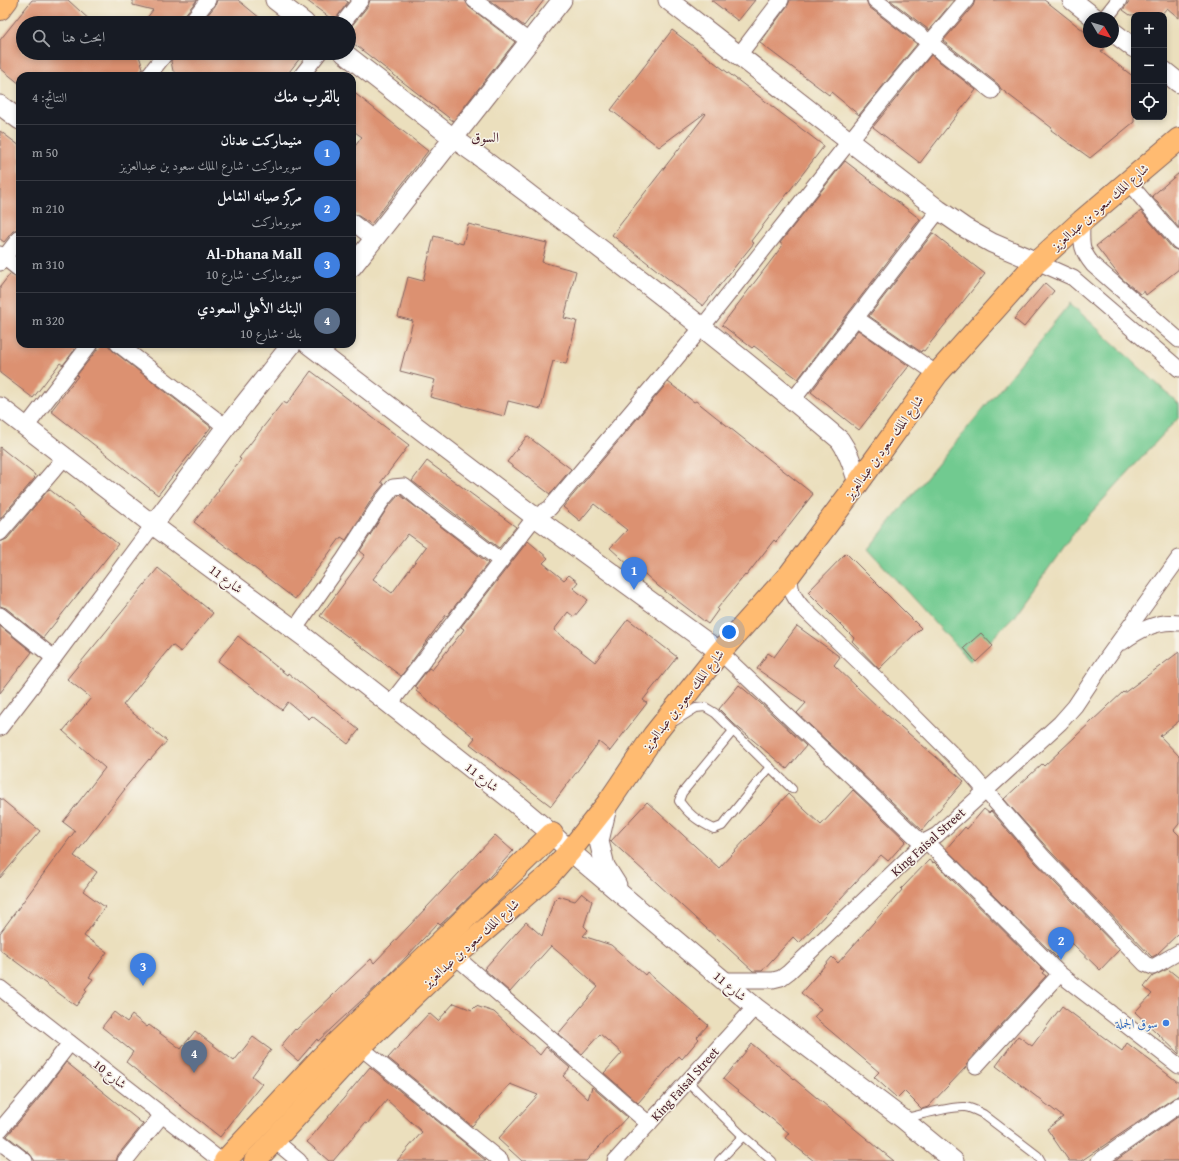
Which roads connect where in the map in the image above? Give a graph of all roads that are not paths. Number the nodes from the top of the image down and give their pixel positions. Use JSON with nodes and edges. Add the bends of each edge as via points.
{"nodes":[{"id":1,"x":7,"y":0,"type":"edge"},
{"id":2,"x":208,"y":0,"type":"edge"},
{"id":3,"x":275,"y":0,"type":"edge"},
{"id":4,"x":361,"y":0,"type":"edge"},
{"id":5,"x":474,"y":0,"type":"edge"},
{"id":6,"x":562,"y":0,"type":"edge"},
{"id":7,"x":781,"y":0,"type":"edge"},
{"id":8,"x":875,"y":0,"type":"edge"},
{"id":9,"x":966,"y":0,"type":"edge"},
{"id":10,"x":1072,"y":0,"type":"edge"},
{"id":11,"x":1119,"y":0,"type":"edge"},
{"id":12,"x":670,"y":1,"type":"edge"},
{"id":13,"x":0,"y":9,"type":"edge"},
{"id":14,"x":1087,"y":12,"type":"edge"},
{"id":15,"x":1110,"y":12,"type":"edge"},
{"id":16,"x":195,"y":16,"type":"edge"},
{"id":17,"x":296,"y":16,"type":"edge"},
{"id":18,"x":348,"y":16,"type":"edge"},
{"id":19,"x":1119,"y":37,"type":"edge"},
{"id":20,"x":530,"y":42,"type":"junction"},
{"id":21,"x":929,"y":43,"type":"junction"},
{"id":22,"x":1131,"y":46,"type":"edge"},
{"id":23,"x":739,"y":55,"type":"junction"},
{"id":24,"x":161,"y":60,"type":"edge"},
{"id":25,"x":314,"y":60,"type":"edge"},
{"id":26,"x":353,"y":60,"type":"edge"},
{"id":27,"x":151,"y":72,"type":"edge"},
{"id":28,"x":304,"y":72,"type":"edge"},
{"id":29,"x":1167,"y":74,"type":"edge"},
{"id":30,"x":1179,"y":83,"type":"edge"},
{"id":31,"x":992,"y":91,"type":"dead end"},
{"id":32,"x":0,"y":105,"type":"edge"},
{"id":33,"x":16,"y":117,"type":"edge"},
{"id":34,"x":453,"y":138,"type":"junction"},
{"id":35,"x":1179,"y":139,"type":"edge"},
{"id":36,"x":849,"y":141,"type":"junction"},
{"id":37,"x":1128,"y":182,"type":"junction"},
{"id":38,"x":939,"y":210,"type":"junction"},
{"id":39,"x":1082,"y":222,"type":"junction"},
{"id":40,"x":356,"y":225,"type":"edge"},
{"id":41,"x":374,"y":239,"type":"junction"},
{"id":42,"x":16,"y":241,"type":"edge"},
{"id":43,"x":1179,"y":242,"type":"edge"},
{"id":44,"x":1,"y":258,"type":"edge"},
{"id":45,"x":356,"y":262,"type":"edge"},
{"id":46,"x":1037,"y":262,"type":"junction"},
{"id":47,"x":16,"y":267,"type":"edge"},
{"id":48,"x":856,"y":318,"type":"junction"},
{"id":49,"x":702,"y":326,"type":"junction"},
{"id":50,"x":1179,"y":340,"type":"edge"},
{"id":51,"x":87,"y":348,"type":"edge"},
{"id":52,"x":123,"y":348,"type":"edge"},
{"id":53,"x":289,"y":348,"type":"edge"},
{"id":54,"x":313,"y":348,"type":"edge"},
{"id":55,"x":1179,"y":369,"type":"edge"},
{"id":56,"x":937,"y":374,"type":"junction"},
{"id":57,"x":793,"y":400,"type":"junction"},
{"id":58,"x":0,"y":407,"type":"edge"},
{"id":59,"x":26,"y":427,"type":"junction"},
{"id":60,"x":226,"y":427,"type":"junction"},
{"id":61,"x":65,"y":457,"type":"junction"},
{"id":62,"x":858,"y":484,"type":"junction"},
{"id":63,"x":535,"y":517,"type":"junction"},
{"id":64,"x":153,"y":525,"type":"junction"},
{"id":65,"x":0,"y":533,"type":"edge"},
{"id":66,"x":1179,"y":558,"type":"edge"},
{"id":67,"x":501,"y":561,"type":"junction"},
{"id":68,"x":790,"y":574,"type":"junction"},
{"id":69,"x":0,"y":615,"type":"edge"},
{"id":70,"x":1179,"y":623,"type":"edge"},
{"id":71,"x":294,"y":630,"type":"junction"},
{"id":72,"x":720,"y":652,"type":"junction"},
{"id":73,"x":54,"y":658,"type":"junction"},
{"id":74,"x":1107,"y":658,"type":"junction"},
{"id":75,"x":390,"y":704,"type":"junction"},
{"id":76,"x":0,"y":728,"type":"edge"},
{"id":77,"x":733,"y":731,"type":"junction"},
{"id":78,"x":654,"y":735,"type":"junction"},
{"id":79,"x":770,"y":767,"type":"junction"},
{"id":80,"x":792,"y":789,"type":"dead end"},
{"id":81,"x":986,"y":790,"type":"junction"},
{"id":82,"x":608,"y":803,"type":"junction"},
{"id":83,"x":552,"y":834,"type":"junction"},
{"id":84,"x":925,"y":842,"type":"junction"},
{"id":85,"x":570,"y":851,"type":"junction"},
{"id":86,"x":624,"y":897,"type":"junction"},
{"id":87,"x":1179,"y":952,"type":"edge"},
{"id":88,"x":455,"y":956,"type":"junction"},
{"id":89,"x":1060,"y":974,"type":"junction"},
{"id":90,"x":723,"y":980,"type":"junction"},
{"id":91,"x":0,"y":988,"type":"edge"},
{"id":92,"x":755,"y":1007,"type":"junction"},
{"id":93,"x":70,"y":1043,"type":"junction"},
{"id":94,"x":360,"y":1047,"type":"junction"},
{"id":95,"x":976,"y":1066,"type":"dead end"},
{"id":96,"x":1179,"y":1066,"type":"edge"},
{"id":97,"x":688,"y":1082,"type":"junction"},
{"id":98,"x":1179,"y":1105,"type":"edge"},
{"id":99,"x":162,"y":1115,"type":"junction"},
{"id":100,"x":903,"y":1119,"type":"junction"},
{"id":101,"x":649,"y":1124,"type":"junction"},
{"id":102,"x":0,"y":1130,"type":"edge"},
{"id":103,"x":743,"y":1136,"type":"junction"},
{"id":104,"x":274,"y":1140,"type":"junction"},
{"id":105,"x":0,"y":1142,"type":"edge"},
{"id":106,"x":946,"y":1158,"type":"edge"},
{"id":107,"x":25,"y":1161,"type":"edge"},
{"id":108,"x":126,"y":1161,"type":"edge"},
{"id":109,"x":221,"y":1161,"type":"edge"},
{"id":110,"x":225,"y":1161,"type":"edge"},
{"id":111,"x":254,"y":1161,"type":"edge"},
{"id":112,"x":299,"y":1161,"type":"edge"},
{"id":113,"x":501,"y":1161,"type":"edge"},
{"id":114,"x":615,"y":1161,"type":"edge"},
{"id":115,"x":719,"y":1161,"type":"edge"},
{"id":116,"x":772,"y":1161,"type":"edge"},
{"id":117,"x":1041,"y":1161,"type":"edge"},
{"id":118,"x":1099,"y":1161,"type":"edge"}],
"edges":[{"from":1,"to":13,"type":"main road"},
{"from":2,"to":16,"type":"street"},
{"from":3,"to":17,"type":"street"},
{"from":4,"to":18,"type":"street"},
{"from":5,"to":20,"type":"street"},
{"from":6,"to":20,"type":"street"},
{"from":7,"to":23,"type":"street"},
{"from":8,"to":21,"type":"street"},
{"from":9,"to":21,"type":"street"},
{"from":10,"to":14,"type":"street"},
{"from":11,"to":15,"type":"street"},
{"from":12,"to":23,"type":"street"},
{"from":19,"to":22,"type":"street"},
{"from":20,"to":34,"type":"street"},
{"from":21,"to":31,"type":"street"},
{"from":21,"to":36,"type":"street"},
{"from":23,"to":36,"type":"street"},
{"from":24,"to":27,"type":"street"},
{"from":25,"to":28,"type":"street"},
{"from":26,"to":34,"type":"street"},
{"from":29,"to":30,"type":"street"},
{"from":32,"to":33,"type":"street"},
{"from":34,"to":41,"type":"street"},
{"from":34,"to":49,"type":"street"},
{"from":35,"to":37,"type":"main road","name":"شارع الملك سعود بن عبدالعزيز"},
{"from":36,"to":38,"type":"street"},
{"from":36,"to":49,"type":"street"},
{"from":37,"to":39,"type":"main road","name":"شارع الملك سعود بن عبدالعزيز"},
{"from":37,"to":43,"type":"street"},
{"from":38,"to":46,"type":"street","via":[[992,243]]},
{"from":38,"to":48,"type":"street"},
{"from":39,"to":46,"type":"main road","name":"شارع الملك سعود بن عبدالعزيز"},
{"from":39,"to":50,"type":"street","via":[[1083,251],[1087,257]]},
{"from":40,"to":41,"type":"street"},
{"from":41,"to":45,"type":"street"},
{"from":42,"to":44,"type":"street"},
{"from":44,"to":47,"type":"street"},
{"from":46,"to":55,"type":"street","via":[[1073,278]]},
{"from":46,"to":56,"type":"main road","name":"شارع الملك سعود بن عبدالعزيز"},
{"from":48,"to":56,"type":"street"},
{"from":48,"to":57,"type":"street"},
{"from":49,"to":57,"type":"street"},
{"from":49,"to":63,"type":"street","via":[[550,508]]},
{"from":51,"to":59,"type":"street"},
{"from":52,"to":60,"type":"street"},
{"from":53,"to":60,"type":"street"},
{"from":54,"to":63,"type":"street"},
{"from":56,"to":62,"type":"main road","name":"شارع الملك سعود بن عبدالعزيز"},
{"from":57,"to":62,"type":"street","via":[[840,440],[851,459]]},
{"from":58,"to":59,"type":"street","name":"شارع 11"},
{"from":59,"to":61,"type":"street","name":"شارع 11"},
{"from":60,"to":64,"type":"street"},
{"from":61,"to":64,"type":"street","name":"شارع 11"},
{"from":61,"to":65,"type":"street"},
{"from":62,"to":68,"type":"main road","name":"شارع الملك سعود بن عبدالعزيز"},
{"from":63,"to":67,"type":"street"},
{"from":63,"to":72,"type":"street"},
{"from":64,"to":71,"type":"street","name":"شارع 11"},
{"from":64,"to":73,"type":"street"},
{"from":66,"to":74,"type":"street"},
{"from":67,"to":71,"type":"street","via":[[404,486],[393,487]]},
{"from":67,"to":75,"type":"street"},
{"from":68,"to":72,"type":"main road","name":"شارع الملك سعود بن عبدالعزيز"},
{"from":68,"to":81,"type":"street","via":[[790,588],[802,607],[899,700]]},
{"from":69,"to":73,"type":"street"},
{"from":70,"to":74,"type":"street","via":[[1143,628]]},
{"from":71,"to":75,"type":"street","name":"شارع 11"},
{"from":72,"to":78,"type":"main road","name":"شارع الملك سعود بن عبدالعزيز"},
{"from":72,"to":84,"type":"street"},
{"from":73,"to":76,"type":"street"},
{"from":74,"to":81,"type":"street","name":"King Faisal Street","via":[[1060,724]]},
{"from":75,"to":83,"type":"street","name":"شارع 11"},
{"from":77,"to":78,"type":"lane","via":[[705,707],[696,708]]},
{"from":77,"to":79,"type":"lane"},
{"from":77,"to":79,"type":"lane","via":[[682,793],[680,801],[684,808],[714,829],[722,826]]},
{"from":78,"to":82,"type":"main road","name":"شارع الملك سعود بن عبدالعزيز"},
{"from":79,"to":80,"type":"lane"},
{"from":81,"to":84,"type":"street","name":"King Faisal Street","via":[[937,835]]},
{"from":81,"to":87,"type":"street","via":[[1043,857],[1145,964],[1153,967]]},
{"from":82,"to":85,"type":"main road","name":"شارع الملك سعود بن عبدالعزيز"},
{"from":82,"to":86,"type":"street","via":[[599,841],[605,866]]},
{"from":83,"to":85,"type":"street","name":"شارع 11"},
{"from":83,"to":110,"type":"main road","name":"شارع الملك سعود بن عبدالعزيز","via":[[322,1057]]},
{"from":84,"to":89,"type":"street"},
{"from":84,"to":90,"type":"street","name":"King Faisal Street","via":[[781,978]]},
{"from":85,"to":86,"type":"street","name":"شارع 11"},
{"from":85,"to":88,"type":"main road","name":"شارع الملك سعود بن عبدالعزيز","via":[[549,875]]},
{"from":86,"to":90,"type":"street","name":"شارع 11"},
{"from":88,"to":94,"type":"main road","name":"شارع الملك سعود بن عبدالعزيز"},
{"from":88,"to":101,"type":"street"},
{"from":89,"to":95,"type":"street"},
{"from":89,"to":96,"type":"street"},
{"from":90,"to":92,"type":"street","name":"شارع 11"},
{"from":91,"to":93,"type":"street","name":"شارع 10"},
{"from":92,"to":97,"type":"street","name":"King Faisal Street"},
{"from":92,"to":100,"type":"street","name":"شارع 11"},
{"from":93,"to":99,"type":"street","name":"شارع 10"},
{"from":93,"to":102,"type":"street"},
{"from":94,"to":104,"type":"main road","name":"شارع الملك سعود بن عبدالعزيز"},
{"from":94,"to":113,"type":"street"},
{"from":97,"to":101,"type":"street","name":"King Faisal Street"},
{"from":97,"to":103,"type":"lane"},
{"from":98,"to":118,"type":"street"},
{"from":99,"to":108,"type":"street"},
{"from":99,"to":109,"type":"street","name":"شارع 10"},
{"from":100,"to":106,"type":"street","name":"شارع 11"},
{"from":100,"to":117,"type":"lane","via":[[953,1108],[973,1108],[1038,1156]]},
{"from":101,"to":114,"type":"street","name":"King Faisal Street"},
{"from":103,"to":115,"type":"lane"},
{"from":103,"to":116,"type":"lane"},
{"from":104,"to":111,"type":"main road","name":"شارع الملك سعود بن عبدالعزيز"},
{"from":104,"to":112,"type":"street"},
{"from":105,"to":107,"type":"street"}]}
